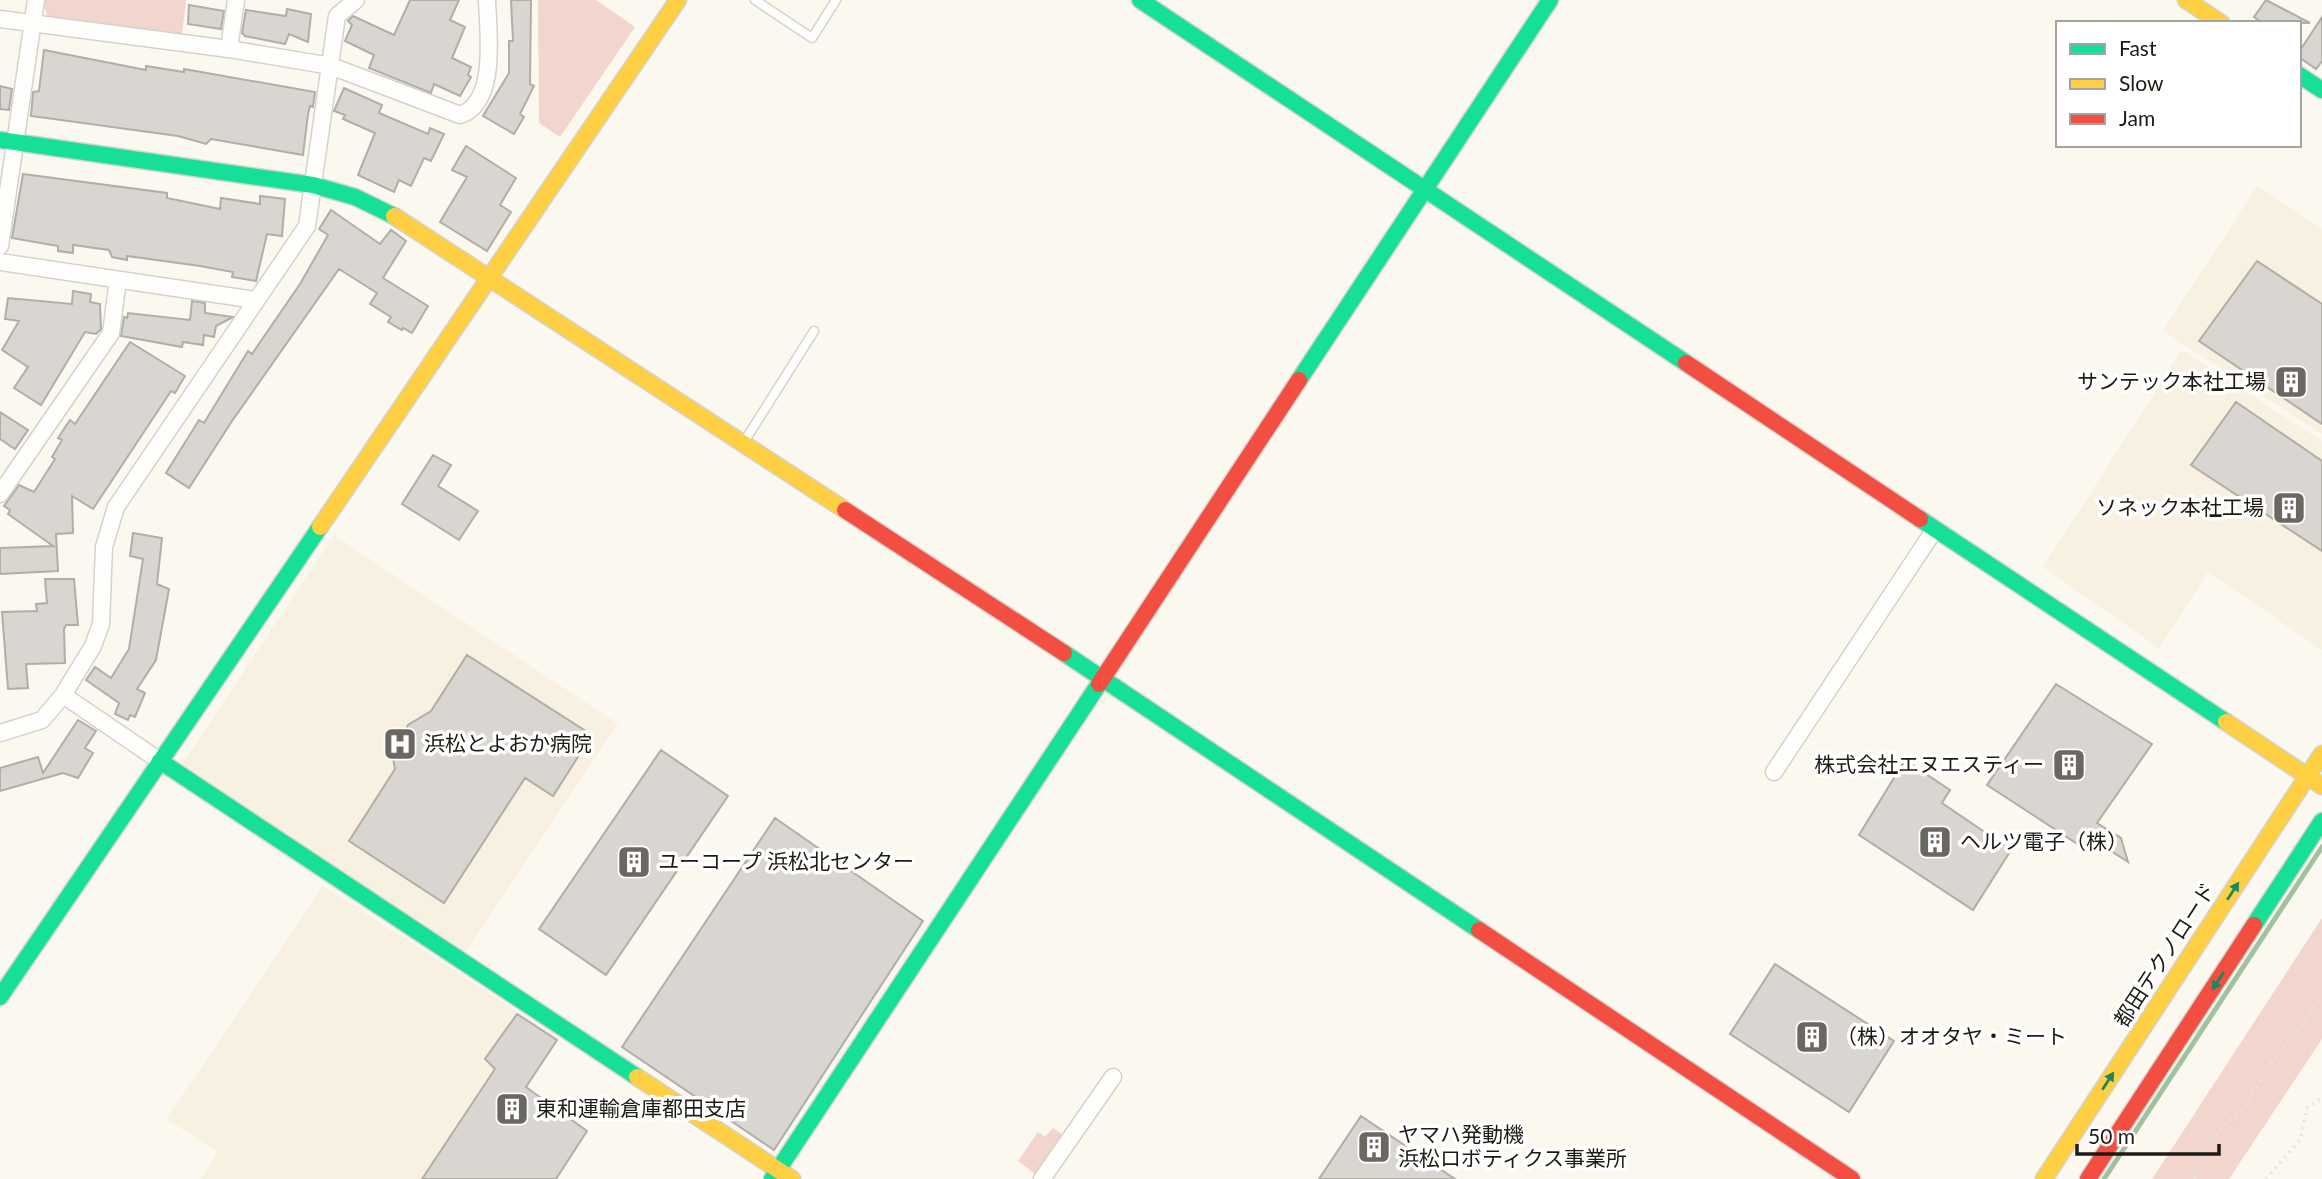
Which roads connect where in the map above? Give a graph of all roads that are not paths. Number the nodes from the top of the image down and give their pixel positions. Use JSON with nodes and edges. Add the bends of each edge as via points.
{"nodes":[{"id":1,"x":36,"y":0,"type":"edge"},
{"id":2,"x":236,"y":0,"type":"edge"},
{"id":3,"x":356,"y":0,"type":"edge"},
{"id":4,"x":487,"y":0,"type":"edge"},
{"id":5,"x":678,"y":0,"type":"edge"},
{"id":6,"x":755,"y":0,"type":"edge"},
{"id":7,"x":836,"y":0,"type":"edge"},
{"id":8,"x":1140,"y":0,"type":"edge"},
{"id":9,"x":1550,"y":0,"type":"edge"},
{"id":10,"x":2186,"y":0,"type":"edge"},
{"id":11,"x":0,"y":19,"type":"edge"},
{"id":12,"x":2218,"y":21,"type":"edge"},
{"id":13,"x":33,"y":24,"type":"junction"},
{"id":14,"x":229,"y":49,"type":"junction"},
{"id":15,"x":331,"y":66,"type":"junction"},
{"id":16,"x":2301,"y":76,"type":"edge"},
{"id":17,"x":2322,"y":90,"type":"edge"},
{"id":18,"x":7,"y":141,"type":"edge"},
{"id":19,"x":313,"y":186,"type":"junction"},
{"id":20,"x":1425,"y":190,"type":"junction"},
{"id":21,"x":0,"y":246,"type":"edge"},
{"id":22,"x":0,"y":262,"type":"edge"},
{"id":23,"x":118,"y":279,"type":"junction"},
{"id":24,"x":489,"y":279,"type":"junction"},
{"id":25,"x":256,"y":300,"type":"junction"},
{"id":26,"x":814,"y":331,"type":"dead end"},
{"id":27,"x":743,"y":444,"type":"junction"},
{"id":28,"x":0,"y":494,"type":"edge"},
{"id":29,"x":1935,"y":529,"type":"junction"},
{"id":30,"x":1102,"y":678,"type":"junction"},
{"id":31,"x":62,"y":695,"type":"junction"},
{"id":32,"x":0,"y":733,"type":"edge"},
{"id":33,"x":2322,"y":754,"type":"edge"},
{"id":34,"x":160,"y":761,"type":"junction"},
{"id":35,"x":1774,"y":772,"type":"dead end"},
{"id":36,"x":2308,"y":776,"type":"junction"},
{"id":37,"x":2322,"y":786,"type":"edge"},
{"id":38,"x":2322,"y":821,"type":"edge"},
{"id":39,"x":0,"y":998,"type":"edge"},
{"id":40,"x":1113,"y":1077,"type":"dead end"},
{"id":41,"x":781,"y":1176,"type":"edge"},
{"id":42,"x":1042,"y":1179,"type":"edge"},
{"id":43,"x":1852,"y":1179,"type":"edge"},
{"id":44,"x":2044,"y":1179,"type":"edge"},
{"id":45,"x":2088,"y":1179,"type":"edge"}],
"edges":[{"from":1,"to":13,"type":"street"},
{"from":2,"to":14,"type":"street"},
{"from":3,"to":15,"type":"street","via":[[337,16]]},
{"from":4,"to":15,"type":"street","via":[[488,79],[466,113],[454,114]]},
{"from":5,"to":24,"type":"street"},
{"from":6,"to":7,"type":"lane","via":[[812,38]]},
{"from":8,"to":20,"type":"street"},
{"from":9,"to":20,"type":"street"},
{"from":10,"to":12,"type":"street"},
{"from":11,"to":13,"type":"street"},
{"from":13,"to":14,"type":"street"},
{"from":13,"to":18,"type":"street"},
{"from":14,"to":15,"type":"street"},
{"from":15,"to":19,"type":"street"},
{"from":16,"to":17,"type":"street"},
{"from":18,"to":19,"type":"street"},
{"from":18,"to":21,"type":"street"},
{"from":19,"to":24,"type":"street","via":[[355,197],[391,215]]},
{"from":19,"to":25,"type":"street","via":[[307,226]]},
{"from":20,"to":29,"type":"street"},
{"from":20,"to":30,"type":"street"},
{"from":22,"to":23,"type":"street"},
{"from":23,"to":25,"type":"street"},
{"from":23,"to":28,"type":"street","via":[[111,333]]},
{"from":24,"to":27,"type":"street"},
{"from":24,"to":34,"type":"street"},
{"from":25,"to":31,"type":"street","via":[[116,507],[104,547],[101,624],[93,646]]},
{"from":26,"to":27,"type":"lane"},
{"from":27,"to":30,"type":"street"},
{"from":29,"to":35,"type":"street"},
{"from":29,"to":36,"type":"street"},
{"from":30,"to":41,"type":"street"},
{"from":30,"to":43,"type":"street"},
{"from":31,"to":32,"type":"street","via":[[42,720]]},
{"from":31,"to":34,"type":"street"},
{"from":33,"to":36,"type":"street","name":"都田テクノロード"},
{"from":34,"to":39,"type":"street"},
{"from":34,"to":41,"type":"street"},
{"from":36,"to":37,"type":"street"},
{"from":44,"to":36,"type":"street","name":"都田テクノロード","one_way":true},
{"from":38,"to":45,"type":"street","one_way":true},
{"from":40,"to":42,"type":"street"}]}
